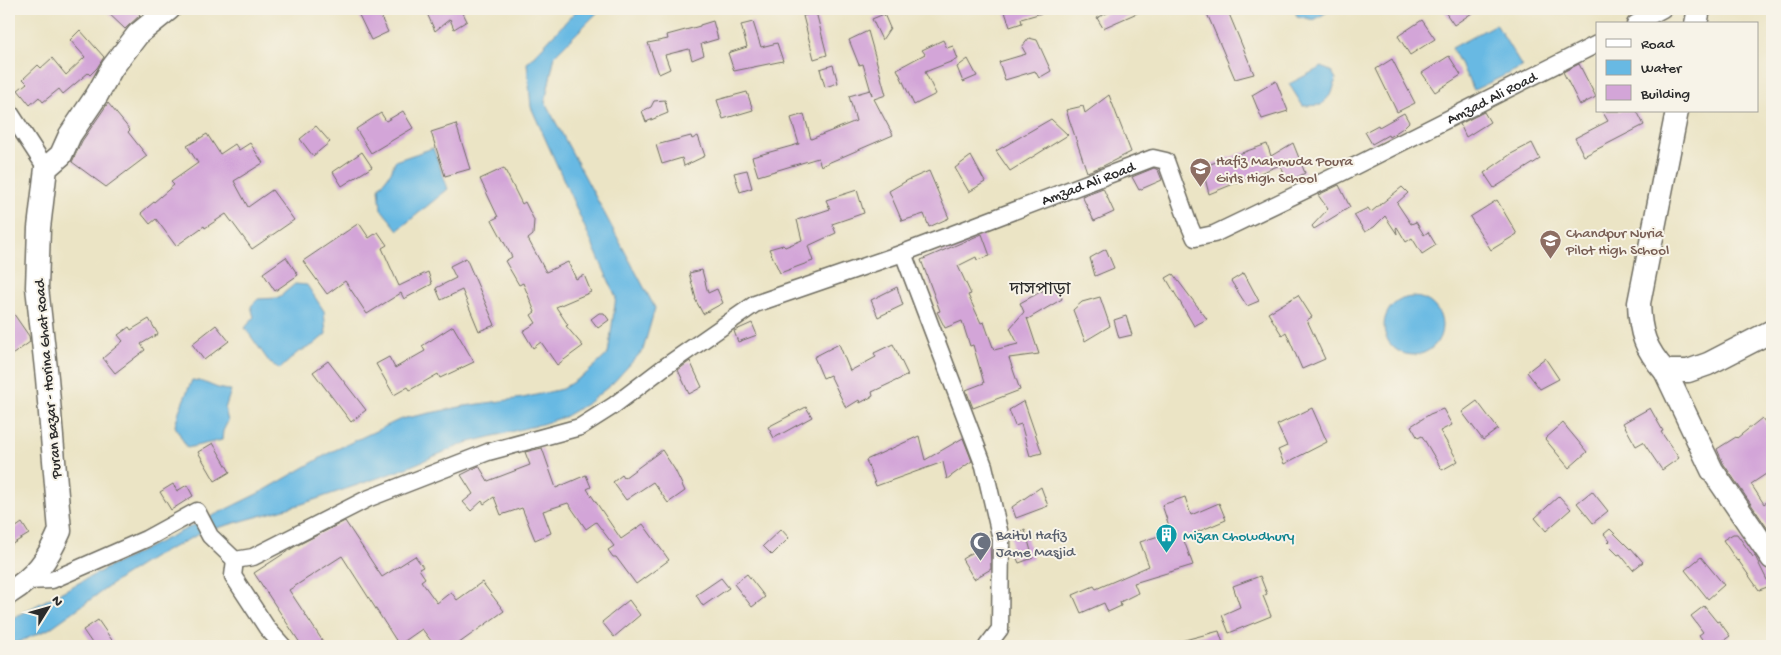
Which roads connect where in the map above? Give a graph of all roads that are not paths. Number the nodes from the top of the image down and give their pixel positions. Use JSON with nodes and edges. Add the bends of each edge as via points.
{"nodes":[{"id":1,"x":169,"y":9,"type":"edge"},
{"id":2,"x":1663,"y":9,"type":"edge"},
{"id":3,"x":1699,"y":9,"type":"edge"},
{"id":4,"x":1640,"y":22,"type":"edge"},
{"id":5,"x":1696,"y":22,"type":"edge"},
{"id":6,"x":1596,"y":45,"type":"edge"},
{"id":7,"x":9,"y":110,"type":"edge"},
{"id":8,"x":1677,"y":112,"type":"edge"},
{"id":9,"x":46,"y":168,"type":"junction"},
{"id":10,"x":903,"y":253,"type":"junction"},
{"id":11,"x":1772,"y":331,"type":"edge"},
{"id":12,"x":1665,"y":371,"type":"junction"},
{"id":13,"x":1770,"y":550,"type":"edge"},
{"id":14,"x":235,"y":560,"type":"junction"},
{"id":15,"x":27,"y":582,"type":"junction"},
{"id":16,"x":9,"y":594,"type":"edge"},
{"id":17,"x":283,"y":646,"type":"edge"},
{"id":18,"x":987,"y":646,"type":"edge"}],
"edges":[{"from":1,"to":9,"type":"main road","via":[[138,34],[112,68],[61,155]]},
{"from":2,"to":4,"type":"street"},
{"from":3,"to":5,"type":"main road"},
{"from":6,"to":10,"type":"street","name":"Amzad Ali Road","via":[[1214,234],[1195,238],[1166,161],[1153,158]]},
{"from":7,"to":9,"type":"street"},
{"from":8,"to":12,"type":"main road","via":[[1639,303],[1645,345]]},
{"from":9,"to":15,"type":"main road","name":"Puran Bazar - Horina Ghat Road","via":[[37,286],[60,531],[50,553]]},
{"from":10,"to":14,"type":"street","via":[[755,304],[580,427],[488,452],[367,498],[253,556]]},
{"from":10,"to":18,"type":"street","via":[[984,466],[1001,539],[1000,629]]},
{"from":11,"to":12,"type":"main road","via":[[1708,364],[1688,371]]},
{"from":12,"to":13,"type":"main road","via":[[1712,470]]},
{"from":14,"to":15,"type":"street","via":[[210,536],[197,510],[146,539],[52,580]]},
{"from":14,"to":17,"type":"street","via":[[233,576],[267,628]]},
{"from":15,"to":16,"type":"main road","name":"Puran Bazar - Horina Ghat Road"}]}
